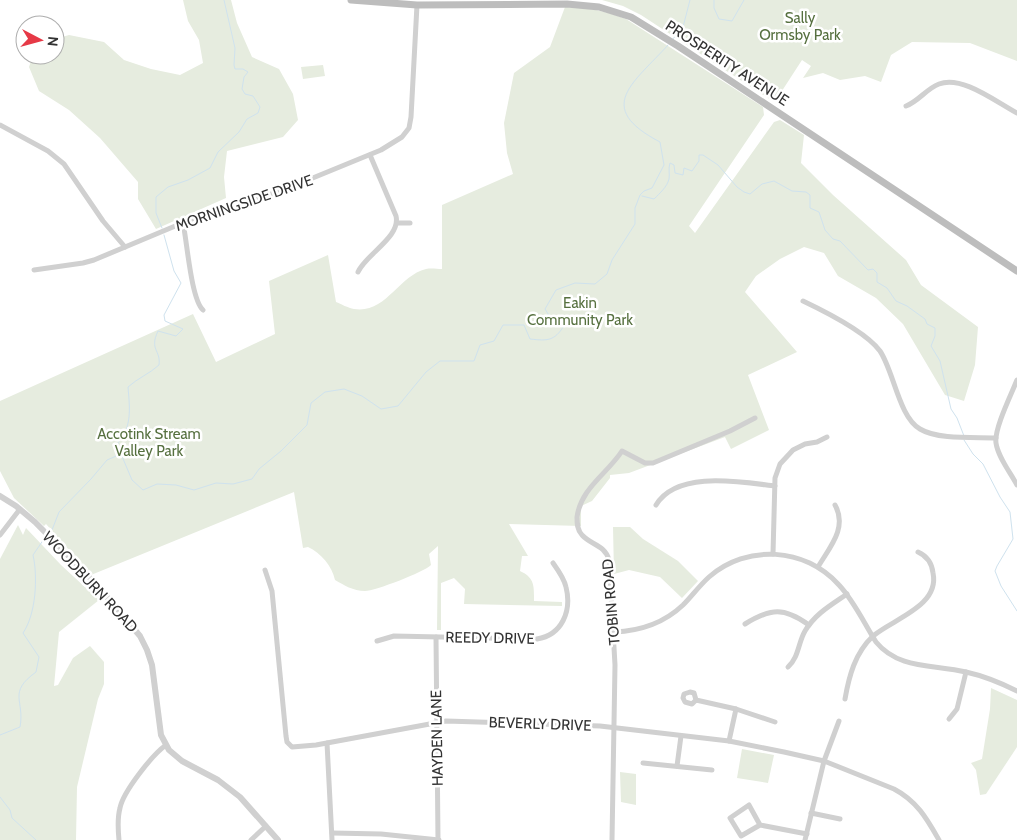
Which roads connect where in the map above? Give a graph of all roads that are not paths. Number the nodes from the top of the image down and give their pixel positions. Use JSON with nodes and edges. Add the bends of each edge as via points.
{"nodes":[{"id":1,"x":351,"y":0,"type":"edge"},
{"id":2,"x":417,"y":2,"type":"edge"},
{"id":3,"x":906,"y":106,"type":"dead end"},
{"id":4,"x":1017,"y":113,"type":"edge"},
{"id":5,"x":0,"y":125,"type":"edge"},
{"id":6,"x":370,"y":155,"type":"junction"},
{"id":7,"x":183,"y":223,"type":"junction"},
{"id":8,"x":397,"y":223,"type":"junction"},
{"id":9,"x":410,"y":223,"type":"dead end"},
{"id":10,"x":125,"y":248,"type":"junction"},
{"id":11,"x":34,"y":270,"type":"dead end"},
{"id":12,"x":1017,"y":271,"type":"edge"},
{"id":13,"x":358,"y":272,"type":"dead end"},
{"id":14,"x":803,"y":300,"type":"dead end"},
{"id":15,"x":203,"y":310,"type":"dead end"},
{"id":16,"x":1017,"y":380,"type":"edge"},
{"id":17,"x":755,"y":418,"type":"dead end"},
{"id":18,"x":827,"y":437,"type":"dead end"},
{"id":19,"x":996,"y":438,"type":"junction"},
{"id":20,"x":1017,"y":485,"type":"edge"},
{"id":21,"x":775,"y":486,"type":"junction"},
{"id":22,"x":0,"y":496,"type":"edge"},
{"id":23,"x":656,"y":505,"type":"dead end"},
{"id":24,"x":835,"y":505,"type":"dead end"},
{"id":25,"x":20,"y":509,"type":"junction"},
{"id":26,"x":0,"y":535,"type":"edge"},
{"id":27,"x":918,"y":552,"type":"dead end"},
{"id":28,"x":773,"y":554,"type":"junction"},
{"id":29,"x":553,"y":562,"type":"dead end"},
{"id":30,"x":818,"y":567,"type":"junction"},
{"id":31,"x":265,"y":570,"type":"dead end"},
{"id":32,"x":847,"y":594,"type":"junction"},
{"id":33,"x":745,"y":624,"type":"dead end"},
{"id":34,"x":809,"y":625,"type":"junction"},
{"id":35,"x":614,"y":632,"type":"junction"},
{"id":36,"x":436,"y":637,"type":"junction"},
{"id":37,"x":873,"y":637,"type":"junction"},
{"id":38,"x":377,"y":641,"type":"dead end"},
{"id":39,"x":788,"y":667,"type":"dead end"},
{"id":40,"x":966,"y":672,"type":"junction"},
{"id":41,"x":1017,"y":691,"type":"edge"},
{"id":42,"x":845,"y":698,"type":"dead end"},
{"id":43,"x":696,"y":700,"type":"dead end"},
{"id":44,"x":736,"y":709,"type":"junction"},
{"id":45,"x":950,"y":719,"type":"dead end"},
{"id":46,"x":838,"y":721,"type":"dead end"},
{"id":47,"x":437,"y":722,"type":"junction"},
{"id":48,"x":775,"y":722,"type":"dead end"},
{"id":49,"x":614,"y":727,"type":"junction"},
{"id":50,"x":681,"y":736,"type":"junction"},
{"id":51,"x":729,"y":741,"type":"junction"},
{"id":52,"x":327,"y":743,"type":"junction"},
{"id":53,"x":166,"y":745,"type":"junction"},
{"id":54,"x":824,"y":761,"type":"junction"},
{"id":55,"x":643,"y":763,"type":"dead end"},
{"id":56,"x":677,"y":766,"type":"junction"},
{"id":57,"x":712,"y":770,"type":"dead end"},
{"id":58,"x":811,"y":813,"type":"junction"},
{"id":59,"x":840,"y":818,"type":"dead end"},
{"id":60,"x":760,"y":825,"type":"junction"},
{"id":61,"x":266,"y":826,"type":"junction"},
{"id":62,"x":332,"y":833,"type":"junction"},
{"id":63,"x":806,"y":837,"type":"edge"},
{"id":64,"x":120,"y":840,"type":"edge"},
{"id":65,"x":251,"y":840,"type":"edge"},
{"id":66,"x":278,"y":840,"type":"edge"},
{"id":67,"x":332,"y":840,"type":"edge"},
{"id":68,"x":439,"y":840,"type":"edge"},
{"id":69,"x":612,"y":840,"type":"edge"},
{"id":70,"x":938,"y":840,"type":"edge"}],
"edges":[{"from":1,"to":2,"type":"main road","name":"PROSPERITY AVENUE"},
{"from":2,"to":6,"type":"street","name":"MORNINGSIDE DRIVE","via":[[409,128],[398,141]]},
{"from":2,"to":12,"type":"main road","name":"PROSPERITY AVENUE","via":[[586,5],[622,13],[678,46]]},
{"from":3,"to":4,"type":"street","via":[[933,87],[952,82],[969,86]]},
{"from":5,"to":10,"type":"street","via":[[48,151],[64,164],[103,222]]},
{"from":6,"to":7,"type":"street","name":"MORNINGSIDE DRIVE","via":[[281,192]]},
{"from":6,"to":8,"type":"street"},
{"from":7,"to":10,"type":"street","name":"MORNINGSIDE DRIVE"},
{"from":7,"to":15,"type":"street","via":[[194,286]]},
{"from":8,"to":9,"type":"street"},
{"from":8,"to":13,"type":"street"},
{"from":10,"to":11,"type":"street","name":"MORNINGSIDE DRIVE","via":[[83,263]]},
{"from":14,"to":19,"type":"street","via":[[874,344],[884,358],[907,416],[914,425],[934,434]]},
{"from":16,"to":19,"type":"street"},
{"from":17,"to":35,"type":"street","name":"TOBIN ROAD","via":[[653,463],[645,463],[622,451],[582,498],[577,520],[579,532],[604,550],[609,560]]},
{"from":18,"to":21,"type":"street","via":[[799,446],[787,454],[777,471]]},
{"from":19,"to":20,"type":"street","via":[[998,452]]},
{"from":21,"to":23,"type":"street","via":[[723,480],[700,482],[678,488]]},
{"from":21,"to":28,"type":"street"},
{"from":22,"to":25,"type":"street","name":"WOODBURN ROAD"},
{"from":24,"to":30,"type":"street","via":[[840,518],[839,530]]},
{"from":25,"to":26,"type":"street"},
{"from":25,"to":53,"type":"street","name":"WOODBURN ROAD","via":[[58,545],[144,643],[152,665],[159,725]]},
{"from":27,"to":37,"type":"street","via":[[929,561],[933,571],[930,594],[922,604]]},
{"from":28,"to":30,"type":"street","via":[[800,558]]},
{"from":28,"to":35,"type":"street","via":[[752,556],[724,566],[675,612],[659,622],[641,629]]},
{"from":29,"to":36,"type":"street","name":"REEDY DRIVE","via":[[566,587],[567,607],[561,626],[549,636],[537,639]]},
{"from":30,"to":32,"type":"street"},
{"from":31,"to":52,"type":"street","name":"BEVERLY DRIVE","via":[[271,585],[287,747]]},
{"from":32,"to":34,"type":"street"},
{"from":32,"to":37,"type":"street"},
{"from":33,"to":34,"type":"street","via":[[765,613],[778,611],[792,614]]},
{"from":34,"to":39,"type":"street","via":[[797,656]]},
{"from":35,"to":49,"type":"street","name":"TOBIN ROAD"},
{"from":36,"to":38,"type":"street","name":"REEDY DRIVE","via":[[394,636]]},
{"from":36,"to":47,"type":"street","name":"HAYDEN LANE"},
{"from":37,"to":40,"type":"street","via":[[882,649],[903,662]]},
{"from":37,"to":42,"type":"street","via":[[854,664]]},
{"from":40,"to":41,"type":"street"},
{"from":40,"to":45,"type":"street","via":[[957,709]]},
{"from":43,"to":44,"type":"street"},
{"from":44,"to":48,"type":"street"},
{"from":44,"to":51,"type":"street"},
{"from":46,"to":54,"type":"street"},
{"from":47,"to":49,"type":"street","name":"BEVERLY DRIVE"},
{"from":47,"to":52,"type":"street","name":"BEVERLY DRIVE"},
{"from":47,"to":68,"type":"street","name":"HAYDEN LANE"},
{"from":49,"to":50,"type":"street","name":"BEVERLY DRIVE"},
{"from":49,"to":69,"type":"street","name":"TOBIN ROAD"},
{"from":50,"to":51,"type":"street","name":"BEVERLY DRIVE"},
{"from":50,"to":56,"type":"street"},
{"from":51,"to":54,"type":"street","name":"BEVERLY DRIVE"},
{"from":52,"to":62,"type":"street"},
{"from":53,"to":61,"type":"street","name":"WOODBURN ROAD","via":[[182,761],[218,780],[240,797]]},
{"from":53,"to":64,"type":"street","via":[[157,752],[124,797],[119,809]]},
{"from":54,"to":58,"type":"street"},
{"from":54,"to":70,"type":"street","name":"BEVERLY DRIVE","via":[[907,797],[923,813]]},
{"from":55,"to":56,"type":"street"},
{"from":56,"to":57,"type":"street"},
{"from":58,"to":59,"type":"street"},
{"from":58,"to":63,"type":"street"},
{"from":60,"to":60,"type":"street","via":[[741,836],[730,818],[749,805]]},
{"from":60,"to":63,"type":"street"},
{"from":61,"to":65,"type":"street"},
{"from":61,"to":66,"type":"street","name":"WOODBURN ROAD"},
{"from":62,"to":67,"type":"street"},
{"from":62,"to":68,"type":"street"}]}
